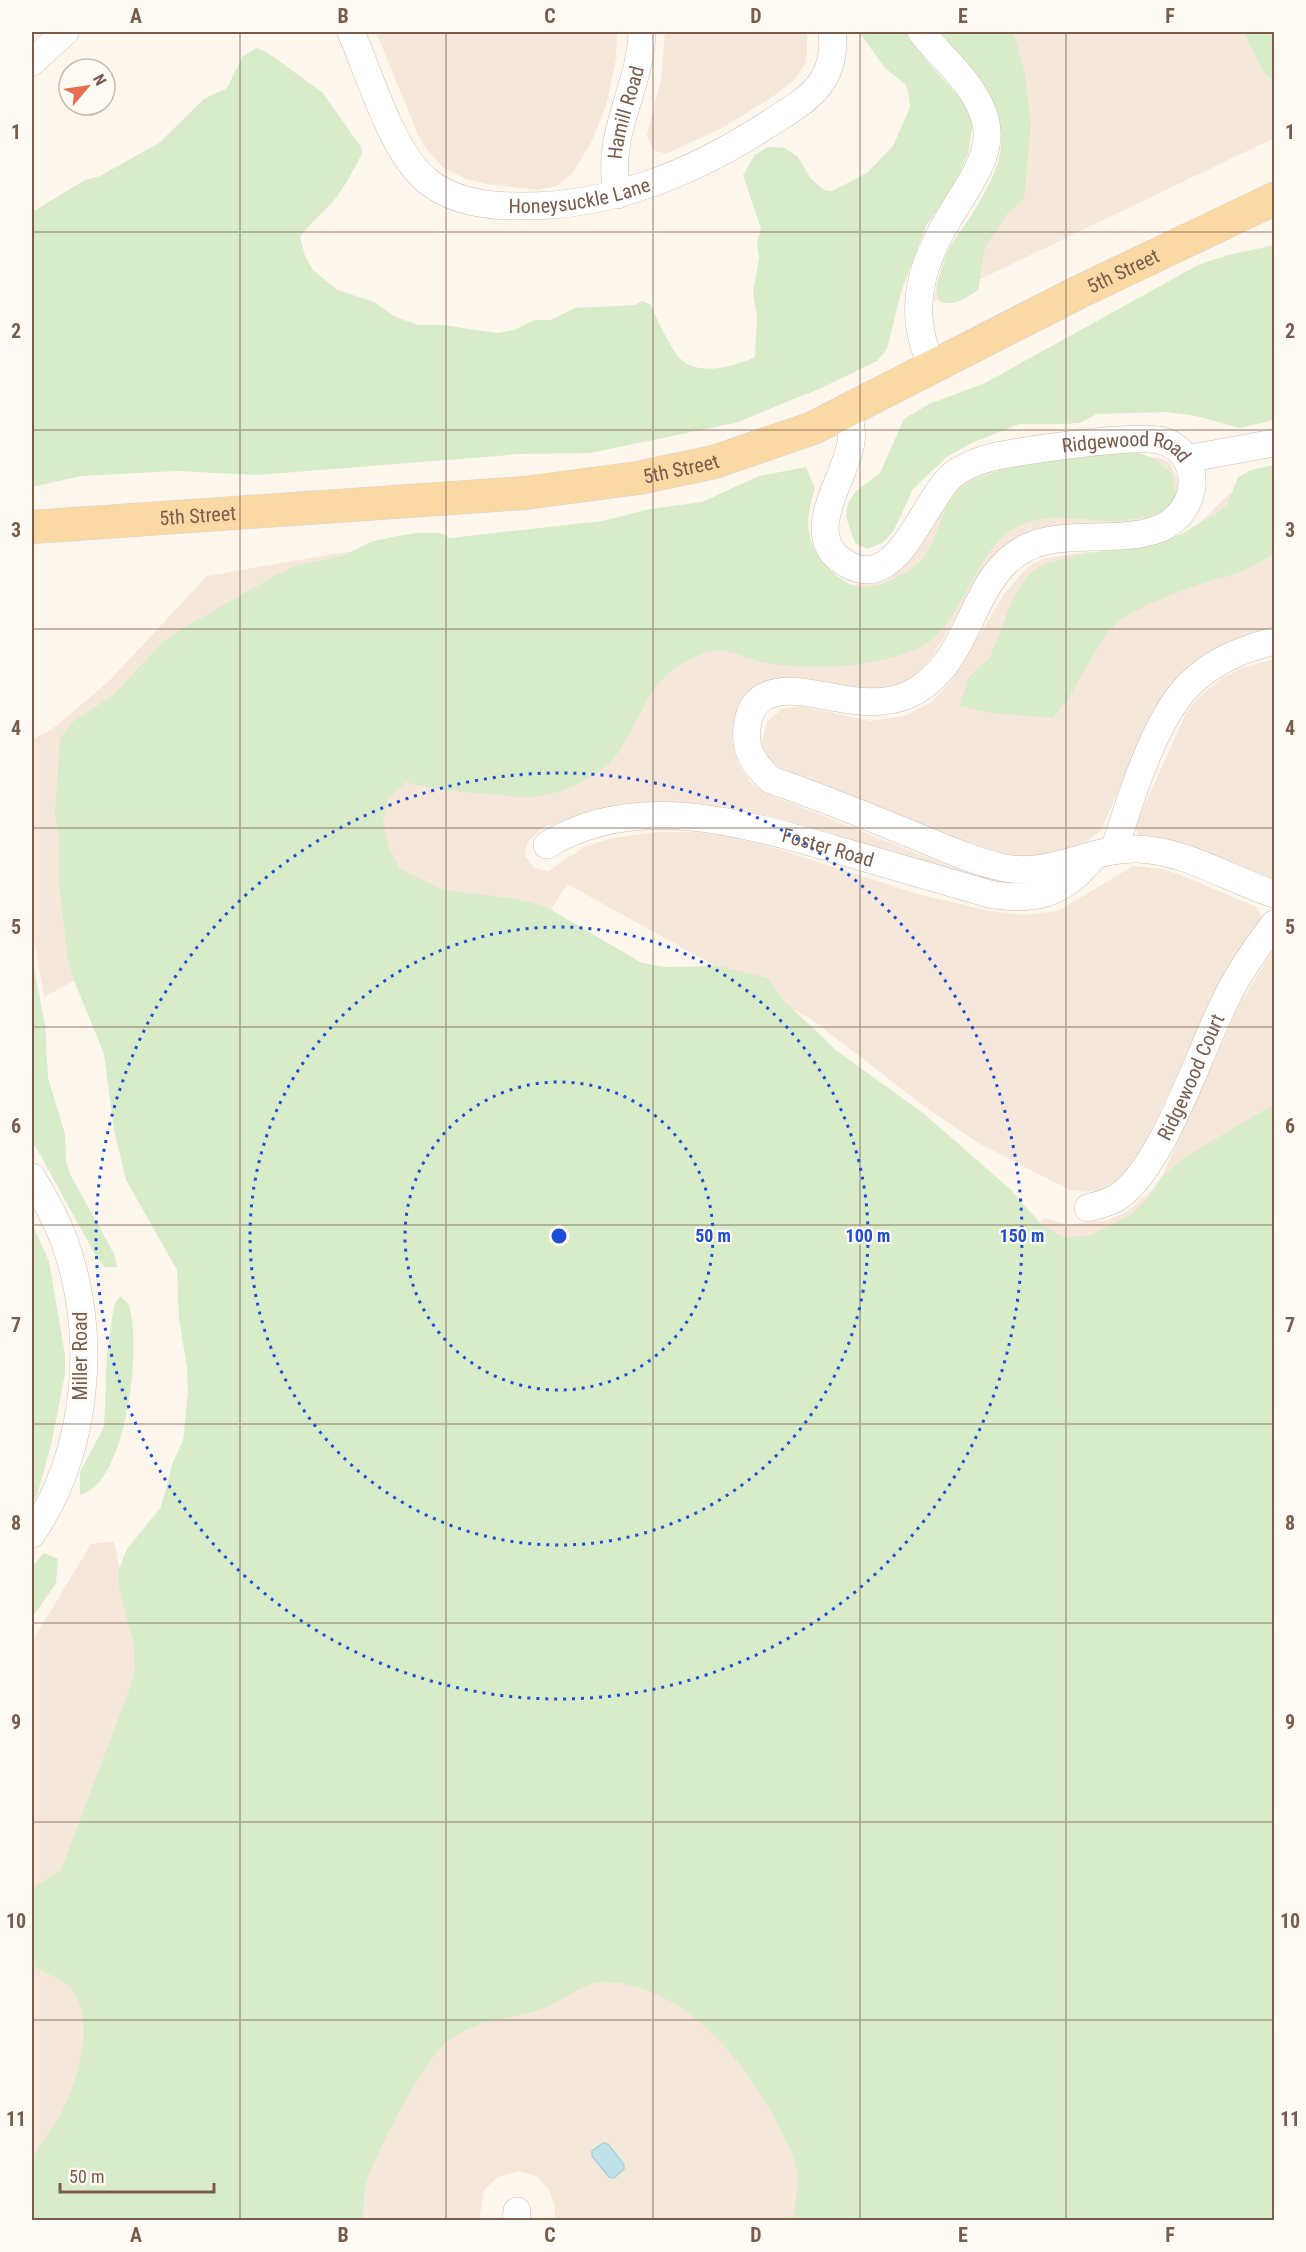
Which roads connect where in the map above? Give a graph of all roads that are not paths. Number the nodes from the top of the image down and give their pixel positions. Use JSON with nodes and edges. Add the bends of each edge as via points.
{"nodes":[{"id":1,"x":65,"y":32,"type":"edge"},
{"id":2,"x":351,"y":32,"type":"edge"},
{"id":3,"x":642,"y":32,"type":"edge"},
{"id":4,"x":832,"y":32,"type":"edge"},
{"id":5,"x":921,"y":32,"type":"edge"},
{"id":6,"x":32,"y":62,"type":"edge"},
{"id":7,"x":618,"y":195,"type":"junction"},
{"id":8,"x":1275,"y":199,"type":"edge"},
{"id":9,"x":933,"y":368,"type":"junction"},
{"id":10,"x":848,"y":412,"type":"junction"},
{"id":11,"x":1275,"y":443,"type":"edge"},
{"id":12,"x":1186,"y":459,"type":"junction"},
{"id":13,"x":32,"y":527,"type":"edge"},
{"id":14,"x":1275,"y":641,"type":"edge"},
{"id":15,"x":548,"y":845,"type":"dead end"},
{"id":16,"x":1105,"y":852,"type":"junction"},
{"id":17,"x":1275,"y":894,"type":"edge"},
{"id":18,"x":1275,"y":924,"type":"edge"},
{"id":19,"x":32,"y":1178,"type":"edge"},
{"id":20,"x":1088,"y":1208,"type":"dead end"},
{"id":21,"x":32,"y":1534,"type":"edge"}],
"edges":[{"from":1,"to":6,"type":"street"},
{"from":2,"to":7,"type":"street","name":"Honeysuckle Lane","via":[[404,153],[427,181],[442,191],[461,199],[503,206],[565,206]]},
{"from":3,"to":7,"type":"street","name":"Hamill Road","via":[[638,64],[616,139],[614,179]]},
{"from":4,"to":7,"type":"street","name":"Honeysuckle Lane","via":[[828,70],[803,101],[700,164]]},
{"from":5,"to":9,"type":"street","via":[[973,93],[986,120],[988,136],[975,177],[922,273],[919,325]]},
{"from":8,"to":9,"type":"main road","name":"5th Street","via":[[1079,292]]},
{"from":9,"to":10,"type":"main road","name":"5th Street"},
{"from":10,"to":12,"type":"street","name":"Ridgewood Road","via":[[850,447],[824,526],[836,555],[859,569],[888,562],[900,552],[941,484],[973,463],[1023,452],[1148,439],[1171,444]]},
{"from":10,"to":13,"type":"main road","name":"5th Street","via":[[793,436],[714,462],[598,485]]},
{"from":11,"to":12,"type":"street"},
{"from":12,"to":16,"type":"street","name":"Ridgewood Road","via":[[1191,468],[1191,490],[1182,513],[1173,523],[1152,532],[1061,537],[1022,549],[984,591],[956,651],[942,671],[925,685],[907,695],[872,702],[797,690],[780,691],[755,707],[747,723],[750,756],[771,780],[960,854],[1026,871]]},
{"from":14,"to":16,"type":"street","name":"Foster Road","via":[[1240,650],[1191,682],[1159,730]]},
{"from":15,"to":16,"type":"street","name":"Foster Road","via":[[584,826],[604,821],[649,816],[724,821],[1013,898],[1032,898],[1054,891]]},
{"from":16,"to":17,"type":"street","name":"Ridgewood Road","via":[[1148,850],[1181,856]]},
{"from":18,"to":20,"type":"street","name":"Ridgewood Court","via":[[1226,998],[1143,1172],[1117,1197]]},
{"from":19,"to":21,"type":"street","name":"Miller Road","via":[[53,1216],[72,1265],[84,1347],[76,1431],[58,1483]]}]}
